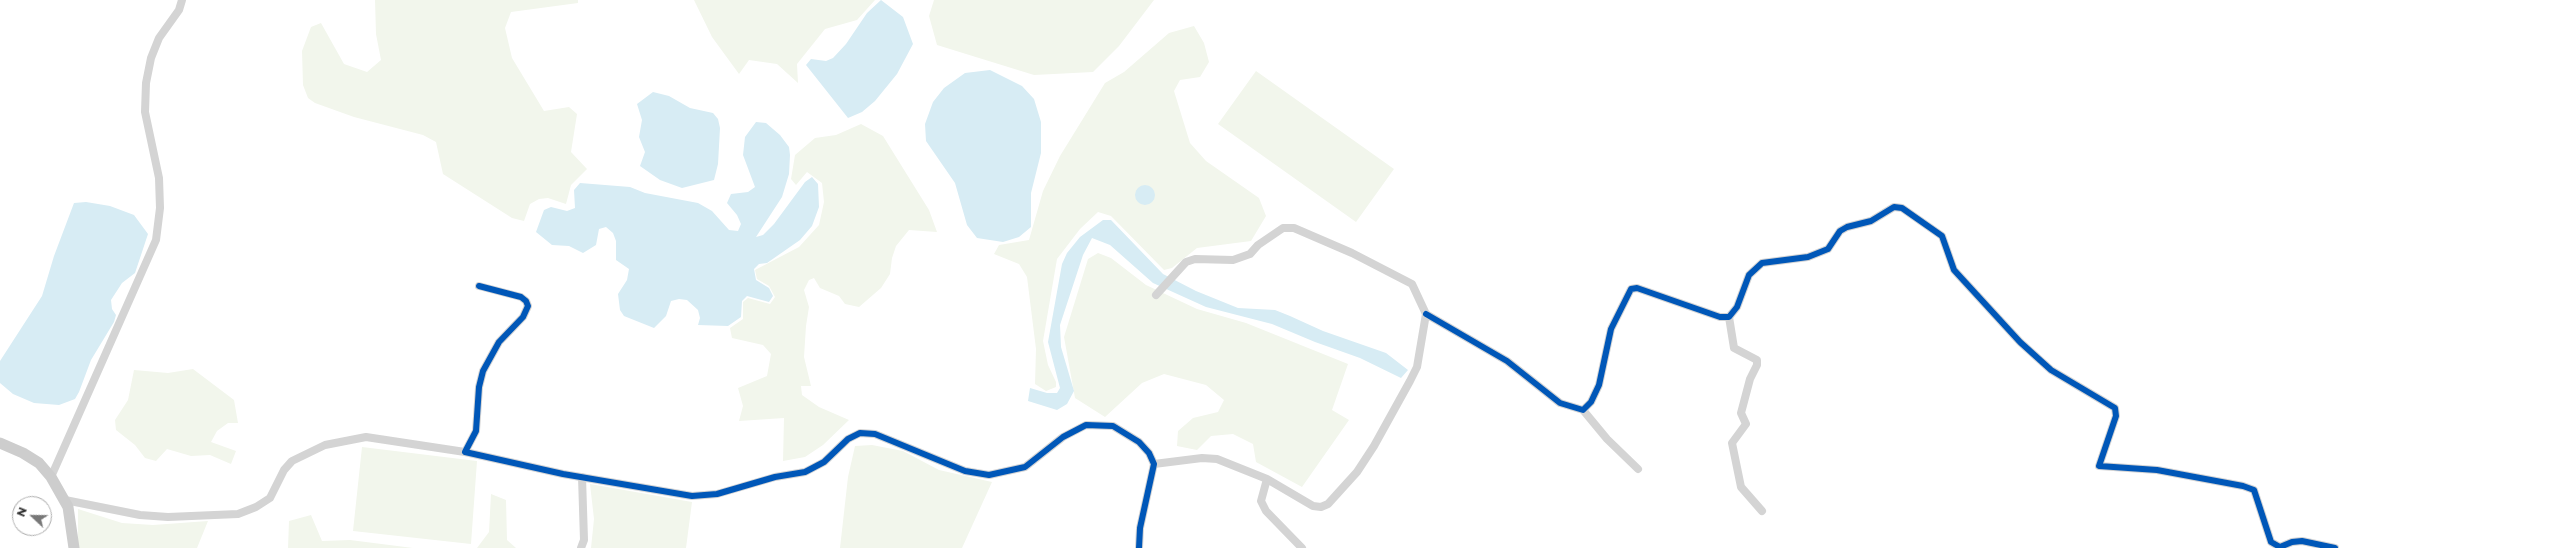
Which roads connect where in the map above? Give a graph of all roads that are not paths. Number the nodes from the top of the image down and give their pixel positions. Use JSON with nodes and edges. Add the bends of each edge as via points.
{"nodes":[{"id":1,"x":182,"y":0,"type":"edge"},
{"id":2,"x":479,"y":286,"type":"dead end"},
{"id":3,"x":1156,"y":295,"type":"dead end"},
{"id":4,"x":1426,"y":314,"type":"junction"},
{"id":5,"x":1729,"y":317,"type":"junction"},
{"id":6,"x":1583,"y":410,"type":"junction"},
{"id":7,"x":0,"y":444,"type":"edge"},
{"id":8,"x":465,"y":452,"type":"junction"},
{"id":9,"x":1154,"y":464,"type":"junction"},
{"id":10,"x":1638,"y":469,"type":"dead end"},
{"id":11,"x":52,"y":477,"type":"junction"},
{"id":12,"x":582,"y":477,"type":"junction"},
{"id":13,"x":1267,"y":479,"type":"junction"},
{"id":14,"x":65,"y":500,"type":"junction"},
{"id":15,"x":1762,"y":511,"type":"dead end"},
{"id":16,"x":74,"y":548,"type":"edge"},
{"id":17,"x":581,"y":548,"type":"edge"},
{"id":18,"x":1139,"y":548,"type":"edge"},
{"id":19,"x":1302,"y":548,"type":"edge"},
{"id":20,"x":2335,"y":548,"type":"edge"}],
"edges":[{"from":1,"to":11,"type":"street","via":[[180,10],[156,45],[146,83],[145,112],[159,178],[160,208],[156,240]]},
{"from":2,"to":8,"type":"street","via":[[521,297],[528,306],[523,317],[498,342],[483,371],[479,387],[476,431]]},
{"from":3,"to":4,"type":"street","via":[[1186,262],[1195,259],[1233,260],[1250,254],[1258,245],[1283,228],[1294,228],[1352,253],[1412,284]]},
{"from":4,"to":6,"type":"street","via":[[1507,361],[1560,403]]},
{"from":4,"to":13,"type":"street","via":[[1418,362],[1410,382],[1357,472],[1328,504],[1314,506]]},
{"from":5,"to":6,"type":"street","via":[[1720,317],[1637,288],[1632,289],[1611,329],[1599,384],[1591,402]]},
{"from":5,"to":15,"type":"street","via":[[1734,348],[1757,360],[1741,413],[1746,424],[1732,442],[1741,487]]},
{"from":5,"to":20,"type":"street","via":[[1736,307],[1749,275],[1762,263],[1808,257],[1828,249],[1840,231],[1847,227],[1871,221],[1894,207],[1902,208],[1942,236],[1954,270],[2020,342],[2051,370],[2115,408],[2116,416],[2099,466],[2157,470],[2243,486],[2254,490],[2271,542],[2275,546],[2302,541]]},
{"from":6,"to":10,"type":"street","via":[[1607,439]]},
{"from":7,"to":11,"type":"main road","via":[[39,463]]},
{"from":8,"to":12,"type":"street"},
{"from":8,"to":14,"type":"street","via":[[366,438],[325,445],[292,461],[284,470],[270,498],[238,514],[168,518]]},
{"from":9,"to":12,"type":"street","via":[[1139,442],[1113,426],[1086,425],[1063,437],[1025,467],[989,475],[965,471],[875,434],[860,433],[848,439],[824,462],[805,472],[775,477],[717,494],[692,496]]},
{"from":9,"to":13,"type":"street","via":[[1202,458],[1217,459]]},
{"from":9,"to":18,"type":"street","via":[[1140,528]]},
{"from":11,"to":14,"type":"main road"},
{"from":12,"to":17,"type":"street","via":[[584,540]]},
{"from":13,"to":19,"type":"street","via":[[1261,501],[1263,506]]},
{"from":14,"to":16,"type":"main road"}]}
